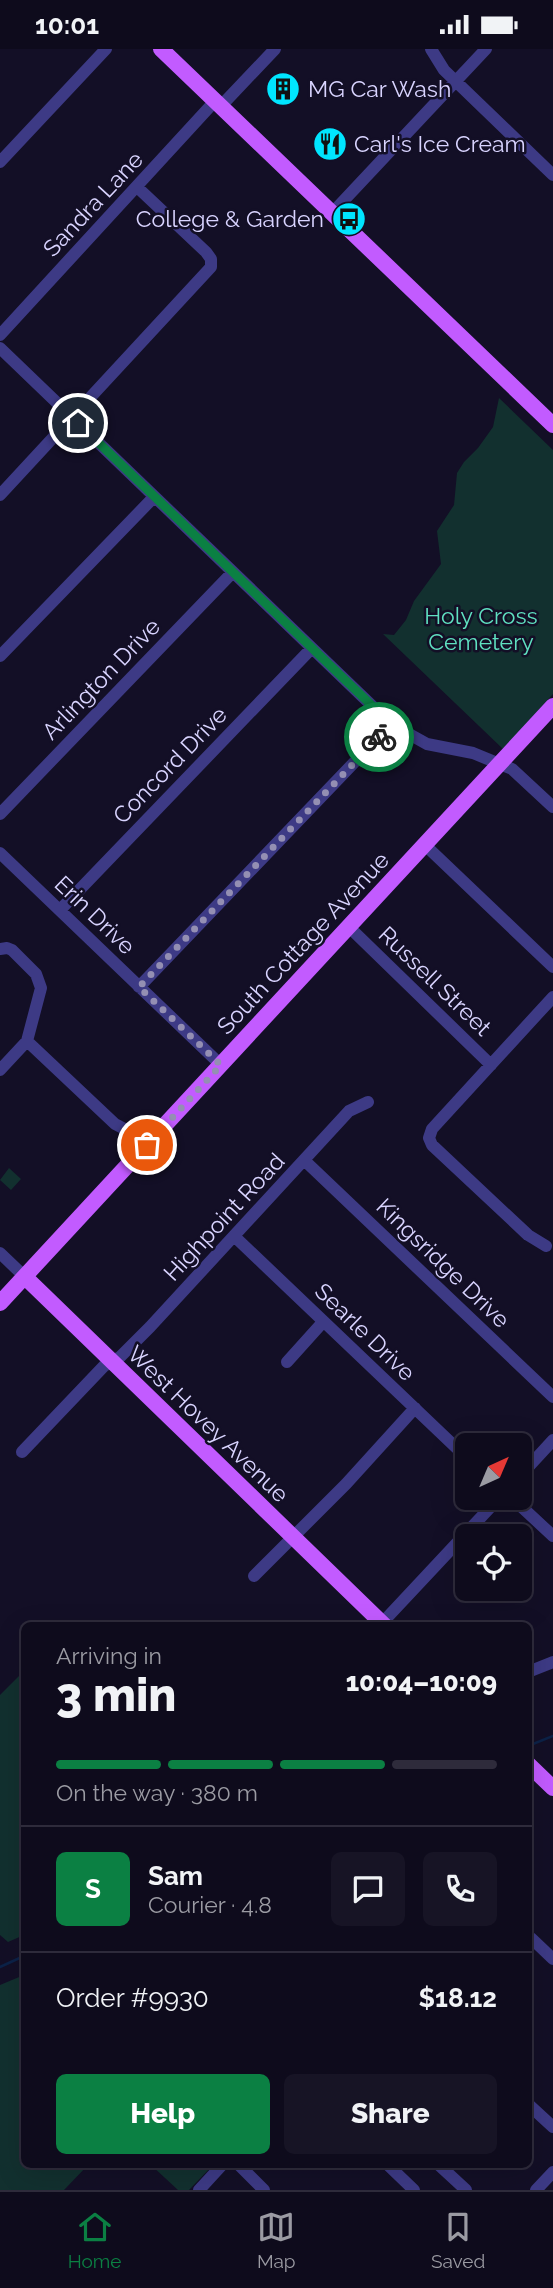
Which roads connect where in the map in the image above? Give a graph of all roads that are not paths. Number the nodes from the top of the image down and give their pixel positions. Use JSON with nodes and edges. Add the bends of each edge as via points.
{"nodes":[{"id":1,"x":106,"y":49,"type":"edge"},
{"id":2,"x":161,"y":49,"type":"edge"},
{"id":3,"x":275,"y":49,"type":"edge"},
{"id":4,"x":431,"y":49,"type":"edge"},
{"id":5,"x":486,"y":49,"type":"edge"},
{"id":6,"x":456,"y":82,"type":"junction"},
{"id":7,"x":218,"y":104,"type":"junction"},
{"id":8,"x":0,"y":162,"type":"edge"},
{"id":9,"x":553,"y":175,"type":"edge"},
{"id":10,"x":137,"y":187,"type":"junction"},
{"id":11,"x":332,"y":213,"type":"junction"},
{"id":12,"x":0,"y":335,"type":"edge"},
{"id":13,"x":0,"y":348,"type":"edge"},
{"id":14,"x":72,"y":418,"type":"junction"},
{"id":15,"x":553,"y":425,"type":"edge"},
{"id":16,"x":0,"y":495,"type":"edge"},
{"id":17,"x":154,"y":497,"type":"junction"},
{"id":18,"x":232,"y":573,"type":"junction"},
{"id":19,"x":312,"y":649,"type":"junction"},
{"id":20,"x":0,"y":656,"type":"edge"},
{"id":21,"x":553,"y":706,"type":"edge"},
{"id":22,"x":391,"y":724,"type":"junction"},
{"id":23,"x":500,"y":764,"type":"junction"},
{"id":24,"x":553,"y":807,"type":"edge"},
{"id":25,"x":0,"y":814,"type":"edge"},
{"id":26,"x":425,"y":845,"type":"junction"},
{"id":27,"x":0,"y":853,"type":"edge"},
{"id":28,"x":60,"y":910,"type":"junction"},
{"id":29,"x":349,"y":927,"type":"junction"},
{"id":30,"x":0,"y":950,"type":"edge"},
{"id":31,"x":553,"y":967,"type":"edge"},
{"id":32,"x":139,"y":987,"type":"junction"},
{"id":33,"x":553,"y":997,"type":"edge"},
{"id":34,"x":27,"y":1041,"type":"junction"},
{"id":35,"x":221,"y":1065,"type":"junction"},
{"id":36,"x":491,"y":1065,"type":"junction"},
{"id":37,"x":0,"y":1070,"type":"edge"},
{"id":38,"x":368,"y":1103,"type":"dead end"},
{"id":39,"x":147,"y":1145,"type":"junction"},
{"id":40,"x":304,"y":1160,"type":"junction"},
{"id":41,"x":234,"y":1236,"type":"junction"},
{"id":42,"x":546,"y":1246,"type":"dead end"},
{"id":43,"x":0,"y":1253,"type":"edge"},
{"id":44,"x":24,"y":1277,"type":"junction"},
{"id":45,"x":0,"y":1303,"type":"edge"},
{"id":46,"x":323,"y":1322,"type":"junction"},
{"id":47,"x":287,"y":1362,"type":"dead end"},
{"id":48,"x":112,"y":1363,"type":"junction"},
{"id":49,"x":553,"y":1397,"type":"edge"},
{"id":50,"x":415,"y":1408,"type":"junction"},
{"id":51,"x":553,"y":1440,"type":"edge"},
{"id":52,"x":455,"y":1446,"type":"edge"},
{"id":53,"x":22,"y":1452,"type":"dead end"},
{"id":54,"x":532,"y":1463,"type":"edge"},
{"id":55,"x":488,"y":1510,"type":"edge"},
{"id":56,"x":525,"y":1510,"type":"edge"},
{"id":57,"x":553,"y":1536,"type":"edge"},
{"id":58,"x":292,"y":1538,"type":"junction"},
{"id":59,"x":254,"y":1576,"type":"dead end"},
{"id":60,"x":381,"y":1622,"type":"edge"},
{"id":61,"x":385,"y":1622,"type":"edge"},
{"id":62,"x":553,"y":1662,"type":"edge"},
{"id":63,"x":532,"y":1670,"type":"edge"},
{"id":64,"x":532,"y":1769,"type":"edge"},
{"id":65,"x":553,"y":1788,"type":"edge"},
{"id":66,"x":532,"y":1939,"type":"edge"},
{"id":67,"x":553,"y":1959,"type":"edge"},
{"id":68,"x":532,"y":2108,"type":"edge"},
{"id":69,"x":553,"y":2127,"type":"edge"},
{"id":70,"x":219,"y":2168,"type":"edge"},
{"id":71,"x":242,"y":2168,"type":"edge"},
{"id":72,"x":391,"y":2168,"type":"edge"},
{"id":73,"x":442,"y":2168,"type":"edge"},
{"id":74,"x":553,"y":2172,"type":"edge"},
{"id":75,"x":199,"y":2190,"type":"edge"},
{"id":76,"x":264,"y":2190,"type":"edge"},
{"id":77,"x":414,"y":2190,"type":"edge"},
{"id":78,"x":466,"y":2190,"type":"edge"},
{"id":79,"x":536,"y":2190,"type":"edge"}],
"edges":[{"from":1,"to":8,"type":"street"},
{"from":2,"to":7,"type":"main road"},
{"from":3,"to":7,"type":"street","name":"Sandra Lane"},
{"from":4,"to":6,"type":"street"},
{"from":5,"to":6,"type":"street"},
{"from":6,"to":9,"type":"street"},
{"from":6,"to":11,"type":"street"},
{"from":7,"to":10,"type":"street","name":"Sandra Lane"},
{"from":7,"to":11,"type":"main road"},
{"from":10,"to":12,"type":"street","name":"Sandra Lane"},
{"from":10,"to":14,"type":"street","via":[[206,252],[211,267]]},
{"from":11,"to":15,"type":"main road"},
{"from":13,"to":14,"type":"street"},
{"from":14,"to":16,"type":"street"},
{"from":14,"to":17,"type":"street"},
{"from":17,"to":18,"type":"street"},
{"from":17,"to":20,"type":"street"},
{"from":18,"to":19,"type":"street"},
{"from":18,"to":25,"type":"street","name":"Arlington Drive"},
{"from":19,"to":22,"type":"street"},
{"from":19,"to":28,"type":"street","name":"Concord Drive"},
{"from":21,"to":23,"type":"main road","name":"South Cottage Avenue"},
{"from":22,"to":23,"type":"street","via":[[427,744]]},
{"from":22,"to":32,"type":"street"},
{"from":23,"to":24,"type":"street","via":[[525,779]]},
{"from":23,"to":26,"type":"main road","name":"South Cottage Avenue"},
{"from":26,"to":29,"type":"main road","name":"South Cottage Avenue"},
{"from":26,"to":31,"type":"street"},
{"from":27,"to":28,"type":"street","name":"Erin Drive"},
{"from":28,"to":32,"type":"street","name":"Erin Drive"},
{"from":29,"to":35,"type":"main road","name":"South Cottage Avenue"},
{"from":29,"to":36,"type":"street","name":"Russell Street"},
{"from":30,"to":34,"type":"street","via":[[12,950],[40,981]]},
{"from":32,"to":35,"type":"street","name":"Erin Drive"},
{"from":33,"to":36,"type":"street"},
{"from":34,"to":37,"type":"street"},
{"from":34,"to":39,"type":"street","via":[[115,1123]]},
{"from":35,"to":39,"type":"main road","name":"South Cottage Avenue"},
{"from":36,"to":42,"type":"street","via":[[429,1136],[432,1145],[518,1226]]},
{"from":38,"to":40,"type":"street","name":"Highpoint Road","via":[[349,1111]]},
{"from":39,"to":44,"type":"main road","name":"South Cottage Avenue"},
{"from":40,"to":41,"type":"street","name":"Highpoint Road"},
{"from":40,"to":49,"type":"street","name":"Kingsridge Drive"},
{"from":41,"to":46,"type":"street","name":"Searle Drive"},
{"from":41,"to":48,"type":"street","name":"Highpoint Road"},
{"from":43,"to":44,"type":"street","name":"West Hovey Avenue"},
{"from":44,"to":45,"type":"main road","name":"South Cottage Avenue"},
{"from":44,"to":48,"type":"main road","name":"West Hovey Avenue"},
{"from":46,"to":47,"type":"street"},
{"from":46,"to":50,"type":"street","name":"Searle Drive"},
{"from":48,"to":53,"type":"street","name":"Highpoint Road"},
{"from":48,"to":58,"type":"main road","name":"West Hovey Avenue"},
{"from":50,"to":52,"type":"street","name":"Searle Drive"},
{"from":50,"to":58,"type":"street"},
{"from":51,"to":54,"type":"street"},
{"from":55,"to":61,"type":"street"},
{"from":56,"to":57,"type":"street"},
{"from":58,"to":59,"type":"street"},
{"from":58,"to":60,"type":"main road","name":"West Hovey Avenue"},
{"from":62,"to":63,"type":"street"},
{"from":64,"to":65,"type":"main road"},
{"from":66,"to":67,"type":"street"},
{"from":68,"to":69,"type":"street"},
{"from":70,"to":75,"type":"street"},
{"from":71,"to":76,"type":"street"},
{"from":72,"to":77,"type":"street"},
{"from":73,"to":78,"type":"street"},
{"from":74,"to":79,"type":"street"}]}
